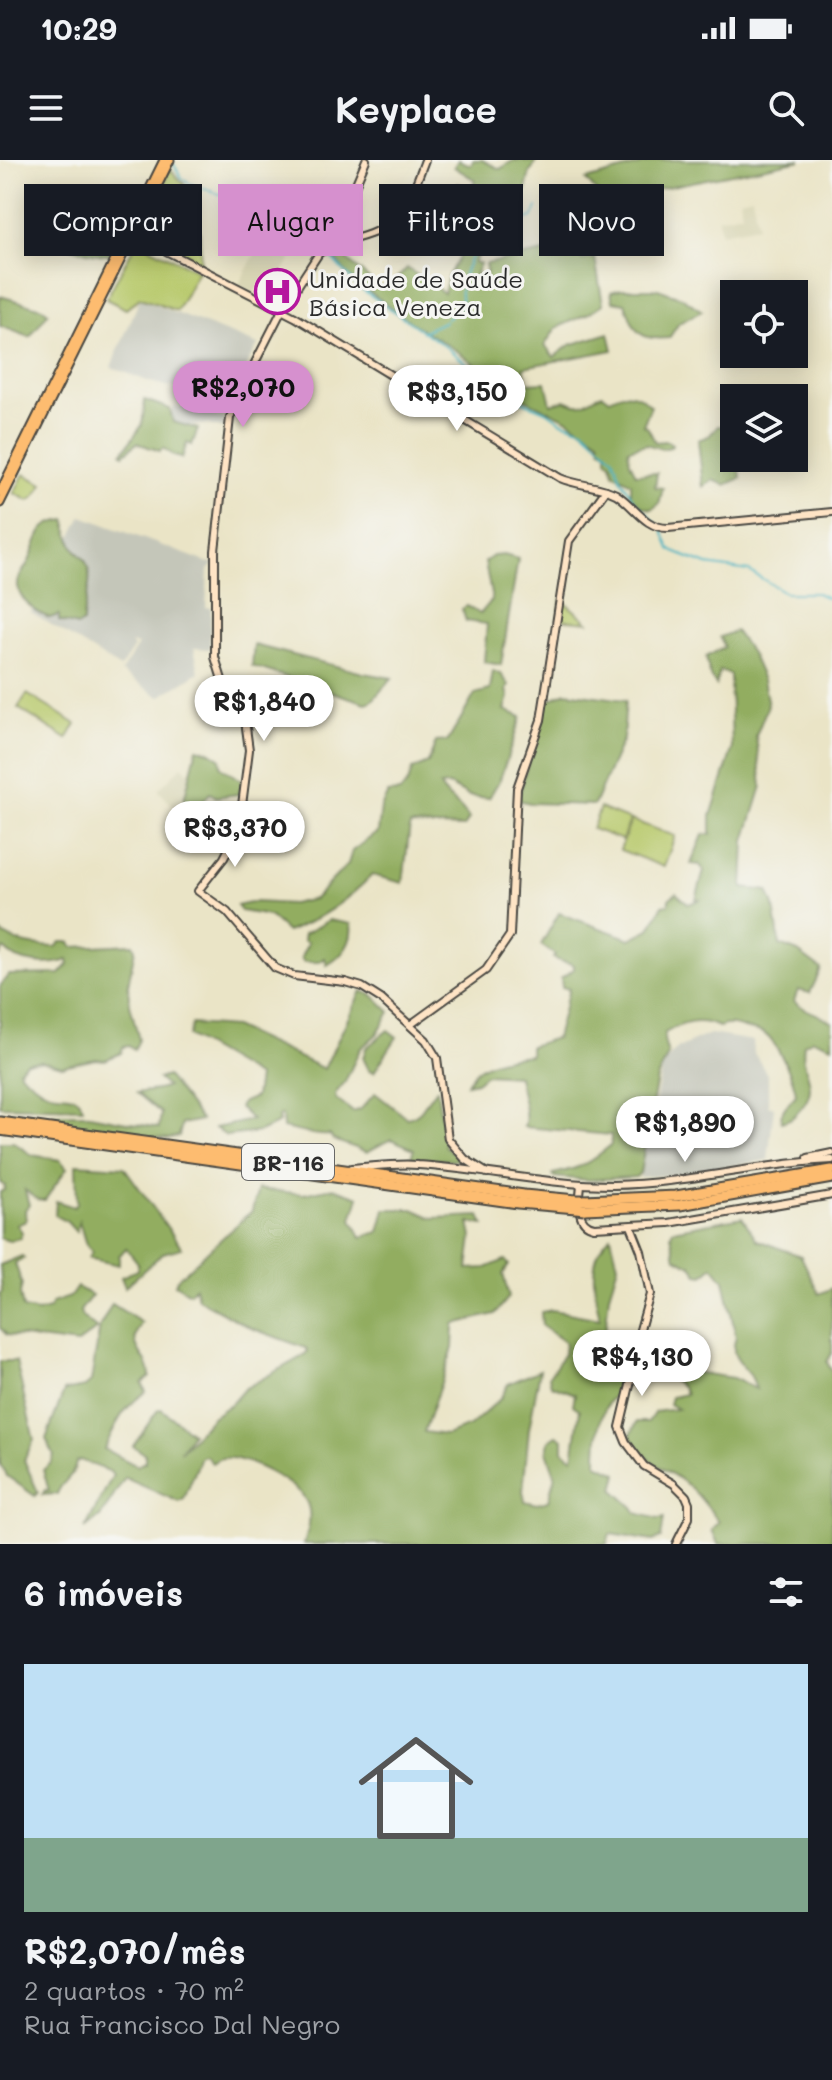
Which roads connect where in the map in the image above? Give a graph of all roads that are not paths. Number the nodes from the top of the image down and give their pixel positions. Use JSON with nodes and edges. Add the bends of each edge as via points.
{"nodes":[{"id":1,"x":366,"y":160,"type":"edge"},
{"id":2,"x":425,"y":160,"type":"edge"},
{"id":3,"x":166,"y":162,"type":"edge"},
{"id":4,"x":155,"y":184,"type":"edge"},
{"id":5,"x":356,"y":184,"type":"edge"},
{"id":6,"x":363,"y":236,"type":"edge"},
{"id":7,"x":119,"y":256,"type":"edge"},
{"id":8,"x":177,"y":256,"type":"edge"},
{"id":9,"x":318,"y":256,"type":"edge"},
{"id":10,"x":282,"y":310,"type":"junction"},
{"id":11,"x":87,"y":322,"type":"junction"},
{"id":12,"x":606,"y":490,"type":"junction"},
{"id":13,"x":0,"y":492,"type":"edge"},
{"id":14,"x":0,"y":503,"type":"edge"},
{"id":15,"x":832,"y":512,"type":"edge"},
{"id":16,"x":410,"y":1025,"type":"junction"},
{"id":17,"x":0,"y":1122,"type":"edge"},
{"id":18,"x":0,"y":1130,"type":"edge"},
{"id":19,"x":832,"y":1153,"type":"edge"},
{"id":20,"x":465,"y":1159,"type":"junction"},
{"id":21,"x":832,"y":1160,"type":"edge"},
{"id":22,"x":788,"y":1163,"type":"junction"},
{"id":23,"x":330,"y":1168,"type":"junction"},
{"id":24,"x":464,"y":1170,"type":"junction"},
{"id":25,"x":832,"y":1170,"type":"edge"},
{"id":26,"x":487,"y":1173,"type":"junction"},
{"id":27,"x":832,"y":1178,"type":"edge"},
{"id":28,"x":581,"y":1184,"type":"junction"},
{"id":29,"x":832,"y":1195,"type":"edge"},
{"id":30,"x":580,"y":1204,"type":"junction"},
{"id":31,"x":631,"y":1226,"type":"junction"},
{"id":32,"x":676,"y":1544,"type":"edge"}],
"edges":[{"from":1,"to":5,"type":"street"},
{"from":2,"to":6,"type":"street","via":[[409,202],[396,219]]},
{"from":3,"to":4,"type":"main road"},
{"from":7,"to":11,"type":"main road"},
{"from":8,"to":10,"type":"street"},
{"from":9,"to":10,"type":"street"},
{"from":10,"to":12,"type":"street","via":[[555,475]]},
{"from":10,"to":16,"type":"street","via":[[239,394],[227,436],[215,551],[215,657],[245,720],[249,750],[239,829],[198,891],[227,912],[275,968],[362,987]]},
{"from":11,"to":13,"type":"main road"},
{"from":11,"to":14,"type":"main road"},
{"from":12,"to":15,"type":"street","via":[[657,527]]},
{"from":12,"to":16,"type":"street","via":[[569,541],[541,720],[518,784],[510,935],[486,970]]},
{"from":16,"to":20,"type":"street","via":[[435,1053],[445,1134]]},
{"from":17,"to":23,"type":"highway","number":"BR-116"},
{"from":18,"to":30,"type":"highway","number":"BR-116","via":[[518,1203]]},
{"from":19,"to":22,"type":"street"},
{"from":20,"to":24,"type":"street"},
{"from":20,"to":26,"type":"street"},
{"from":21,"to":22,"type":"street"},
{"from":22,"to":28,"type":"street","via":[[665,1182]]},
{"from":23,"to":24,"type":"street","via":[[410,1164]]},
{"from":23,"to":30,"type":"highway","number":"BR-116"},
{"from":24,"to":26,"type":"street"},
{"from":25,"to":30,"type":"highway","number":"BR-116","via":[[676,1196]]},
{"from":26,"to":28,"type":"street"},
{"from":27,"to":30,"type":"highway","number":"BR-116","via":[[680,1205]]},
{"from":28,"to":31,"type":"street","via":[[585,1225]]},
{"from":29,"to":31,"type":"street"},
{"from":31,"to":32,"type":"street","via":[[650,1294],[620,1427],[644,1466],[686,1496],[689,1518]]}]}
